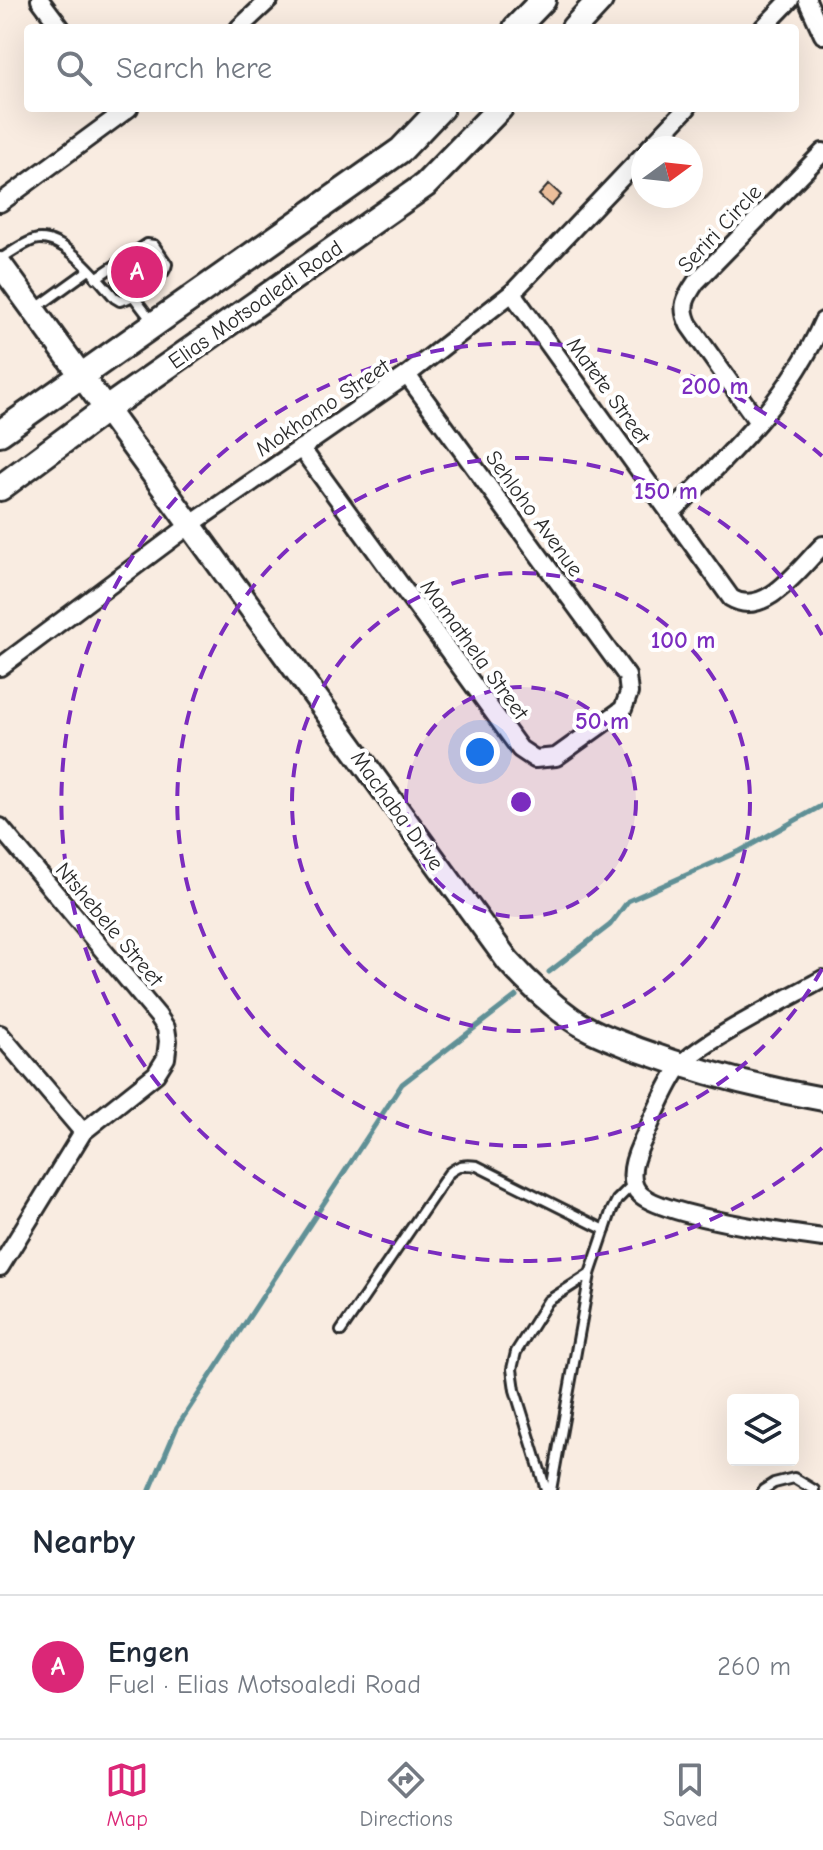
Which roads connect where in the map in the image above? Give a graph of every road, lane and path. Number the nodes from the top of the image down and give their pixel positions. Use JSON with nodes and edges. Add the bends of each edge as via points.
{"nodes":[{"id":1,"x":40,"y":0,"type":"edge"},
{"id":2,"x":543,"y":0,"type":"edge"},
{"id":3,"x":600,"y":0,"type":"edge"},
{"id":4,"x":790,"y":0,"type":"edge"},
{"id":5,"x":807,"y":0,"type":"edge"},
{"id":6,"x":263,"y":2,"type":"edge"},
{"id":7,"x":58,"y":24,"type":"edge"},
{"id":8,"x":243,"y":24,"type":"edge"},
{"id":9,"x":520,"y":24,"type":"edge"},
{"id":10,"x":578,"y":24,"type":"edge"},
{"id":11,"x":767,"y":24,"type":"edge"},
{"id":12,"x":823,"y":35,"type":"edge"},
{"id":13,"x":120,"y":112,"type":"edge"},
{"id":14,"x":437,"y":112,"type":"edge"},
{"id":15,"x":496,"y":112,"type":"edge"},
{"id":16,"x":683,"y":112,"type":"edge"},
{"id":17,"x":660,"y":136,"type":"edge"},
{"id":18,"x":823,"y":152,"type":"edge"},
{"id":19,"x":631,"y":168,"type":"edge"},
{"id":20,"x":0,"y":203,"type":"edge"},
{"id":21,"x":0,"y":262,"type":"edge"},
{"id":22,"x":93,"y":274,"type":"junction"},
{"id":23,"x":512,"y":293,"type":"junction"},
{"id":24,"x":133,"y":296,"type":"junction"},
{"id":25,"x":33,"y":310,"type":"junction"},
{"id":26,"x":823,"y":321,"type":"edge"},
{"id":27,"x":155,"y":324,"type":"junction"},
{"id":28,"x":407,"y":375,"type":"junction"},
{"id":29,"x":80,"y":376,"type":"junction"},
{"id":30,"x":105,"y":410,"type":"junction"},
{"id":31,"x":758,"y":422,"type":"junction"},
{"id":32,"x":0,"y":433,"type":"edge"},
{"id":33,"x":301,"y":448,"type":"junction"},
{"id":34,"x":0,"y":488,"type":"edge"},
{"id":35,"x":670,"y":514,"type":"junction"},
{"id":36,"x":190,"y":525,"type":"junction"},
{"id":37,"x":823,"y":545,"type":"edge"},
{"id":38,"x":0,"y":667,"type":"edge"},
{"id":39,"x":627,"y":676,"type":"joint"},
{"id":40,"x":0,"y":827,"type":"edge"},
{"id":41,"x":823,"y":979,"type":"edge"},
{"id":42,"x":0,"y":1034,"type":"edge"},
{"id":43,"x":680,"y":1065,"type":"junction"},
{"id":44,"x":823,"y":1099,"type":"edge"},
{"id":45,"x":83,"y":1132,"type":"junction"},
{"id":46,"x":633,"y":1184,"type":"junction"},
{"id":47,"x":605,"y":1230,"type":"junction"},
{"id":48,"x":823,"y":1238,"type":"edge"},
{"id":49,"x":0,"y":1267,"type":"edge"},
{"id":50,"x":590,"y":1274,"type":"junction"},
{"id":51,"x":341,"y":1331,"type":"dead end"},
{"id":52,"x":549,"y":1490,"type":"edge"},
{"id":53,"x":763,"y":1490,"type":"edge"},
{"id":54,"x":814,"y":1490,"type":"edge"}],
"edges":[{"from":1,"to":7,"type":"street"},
{"from":2,"to":9,"type":"main road"},
{"from":3,"to":10,"type":"main road"},
{"from":4,"to":11,"type":"street"},
{"from":5,"to":12,"type":"street"},
{"from":6,"to":8,"type":"street"},
{"from":13,"to":20,"type":"street"},
{"from":14,"to":27,"type":"main road","name":"Elias Motsoaledi Road","via":[[401,150]]},
{"from":15,"to":30,"type":"main road","name":"Elias Motsoaledi Road","via":[[425,185]]},
{"from":16,"to":17,"type":"street"},
{"from":18,"to":31,"type":"street","name":"Seriri Circle","via":[[684,300],[689,325]]},
{"from":19,"to":23,"type":"street","name":"Mokhomo Street"},
{"from":21,"to":22,"type":"lane","via":[[43,239],[60,244]]},
{"from":21,"to":25,"type":"street","name":"Machaba Drive"},
{"from":22,"to":24,"type":"lane","via":[[118,300]]},
{"from":22,"to":24,"type":"lane","via":[[143,245],[154,245],[166,261],[166,271]]},
{"from":22,"to":25,"type":"lane"},
{"from":23,"to":28,"type":"street","name":"Mokhomo Street"},
{"from":23,"to":35,"type":"street","name":"Matete Street"},
{"from":24,"to":27,"type":"lane"},
{"from":25,"to":29,"type":"street","name":"Machaba Drive"},
{"from":26,"to":31,"type":"street","via":[[790,382]]},
{"from":27,"to":29,"type":"main road","name":"Elias Motsoaledi Road"},
{"from":28,"to":33,"type":"street","name":"Mokhomo Street"},
{"from":28,"to":39,"type":"street","name":"Sehloho Avenue"},
{"from":29,"to":30,"type":"street","name":"Machaba Drive"},
{"from":29,"to":32,"type":"main road","name":"Elias Motsoaledi Road"},
{"from":30,"to":34,"type":"main road","name":"Elias Motsoaledi Road"},
{"from":30,"to":36,"type":"street","name":"Machaba Drive"},
{"from":31,"to":35,"type":"street"},
{"from":33,"to":36,"type":"street","name":"Mokhomo Street"},
{"from":33,"to":39,"type":"street","name":"Mamathela Street","via":[[527,755],[556,757],[623,709],[629,693]]},
{"from":35,"to":37,"type":"street","name":"Matete Street","via":[[731,598],[749,605],[767,599]]},
{"from":36,"to":38,"type":"street","name":"Mokhomo Street"},
{"from":36,"to":43,"type":"street","name":"Machaba Drive","via":[[526,981],[574,1020]]},
{"from":40,"to":45,"type":"street","name":"Ntshebele Street","via":[[166,1028],[166,1058],[156,1074]]},
{"from":41,"to":43,"type":"street"},
{"from":42,"to":45,"type":"street"},
{"from":43,"to":44,"type":"street","name":"Machaba Drive"},
{"from":43,"to":46,"type":"street","via":[[638,1151]]},
{"from":45,"to":49,"type":"street"},
{"from":46,"to":47,"type":"lane","via":[[617,1200]]},
{"from":46,"to":48,"type":"street","via":[[646,1199],[666,1207]]},
{"from":47,"to":50,"type":"lane"},
{"from":47,"to":51,"type":"lane","via":[[477,1166],[457,1167]]},
{"from":50,"to":52,"type":"lane"},
{"from":50,"to":52,"type":"lane","via":[[548,1301],[514,1360],[515,1390]]},
{"from":53,"to":54,"type":"lane","via":[[794,1478]]}]}
